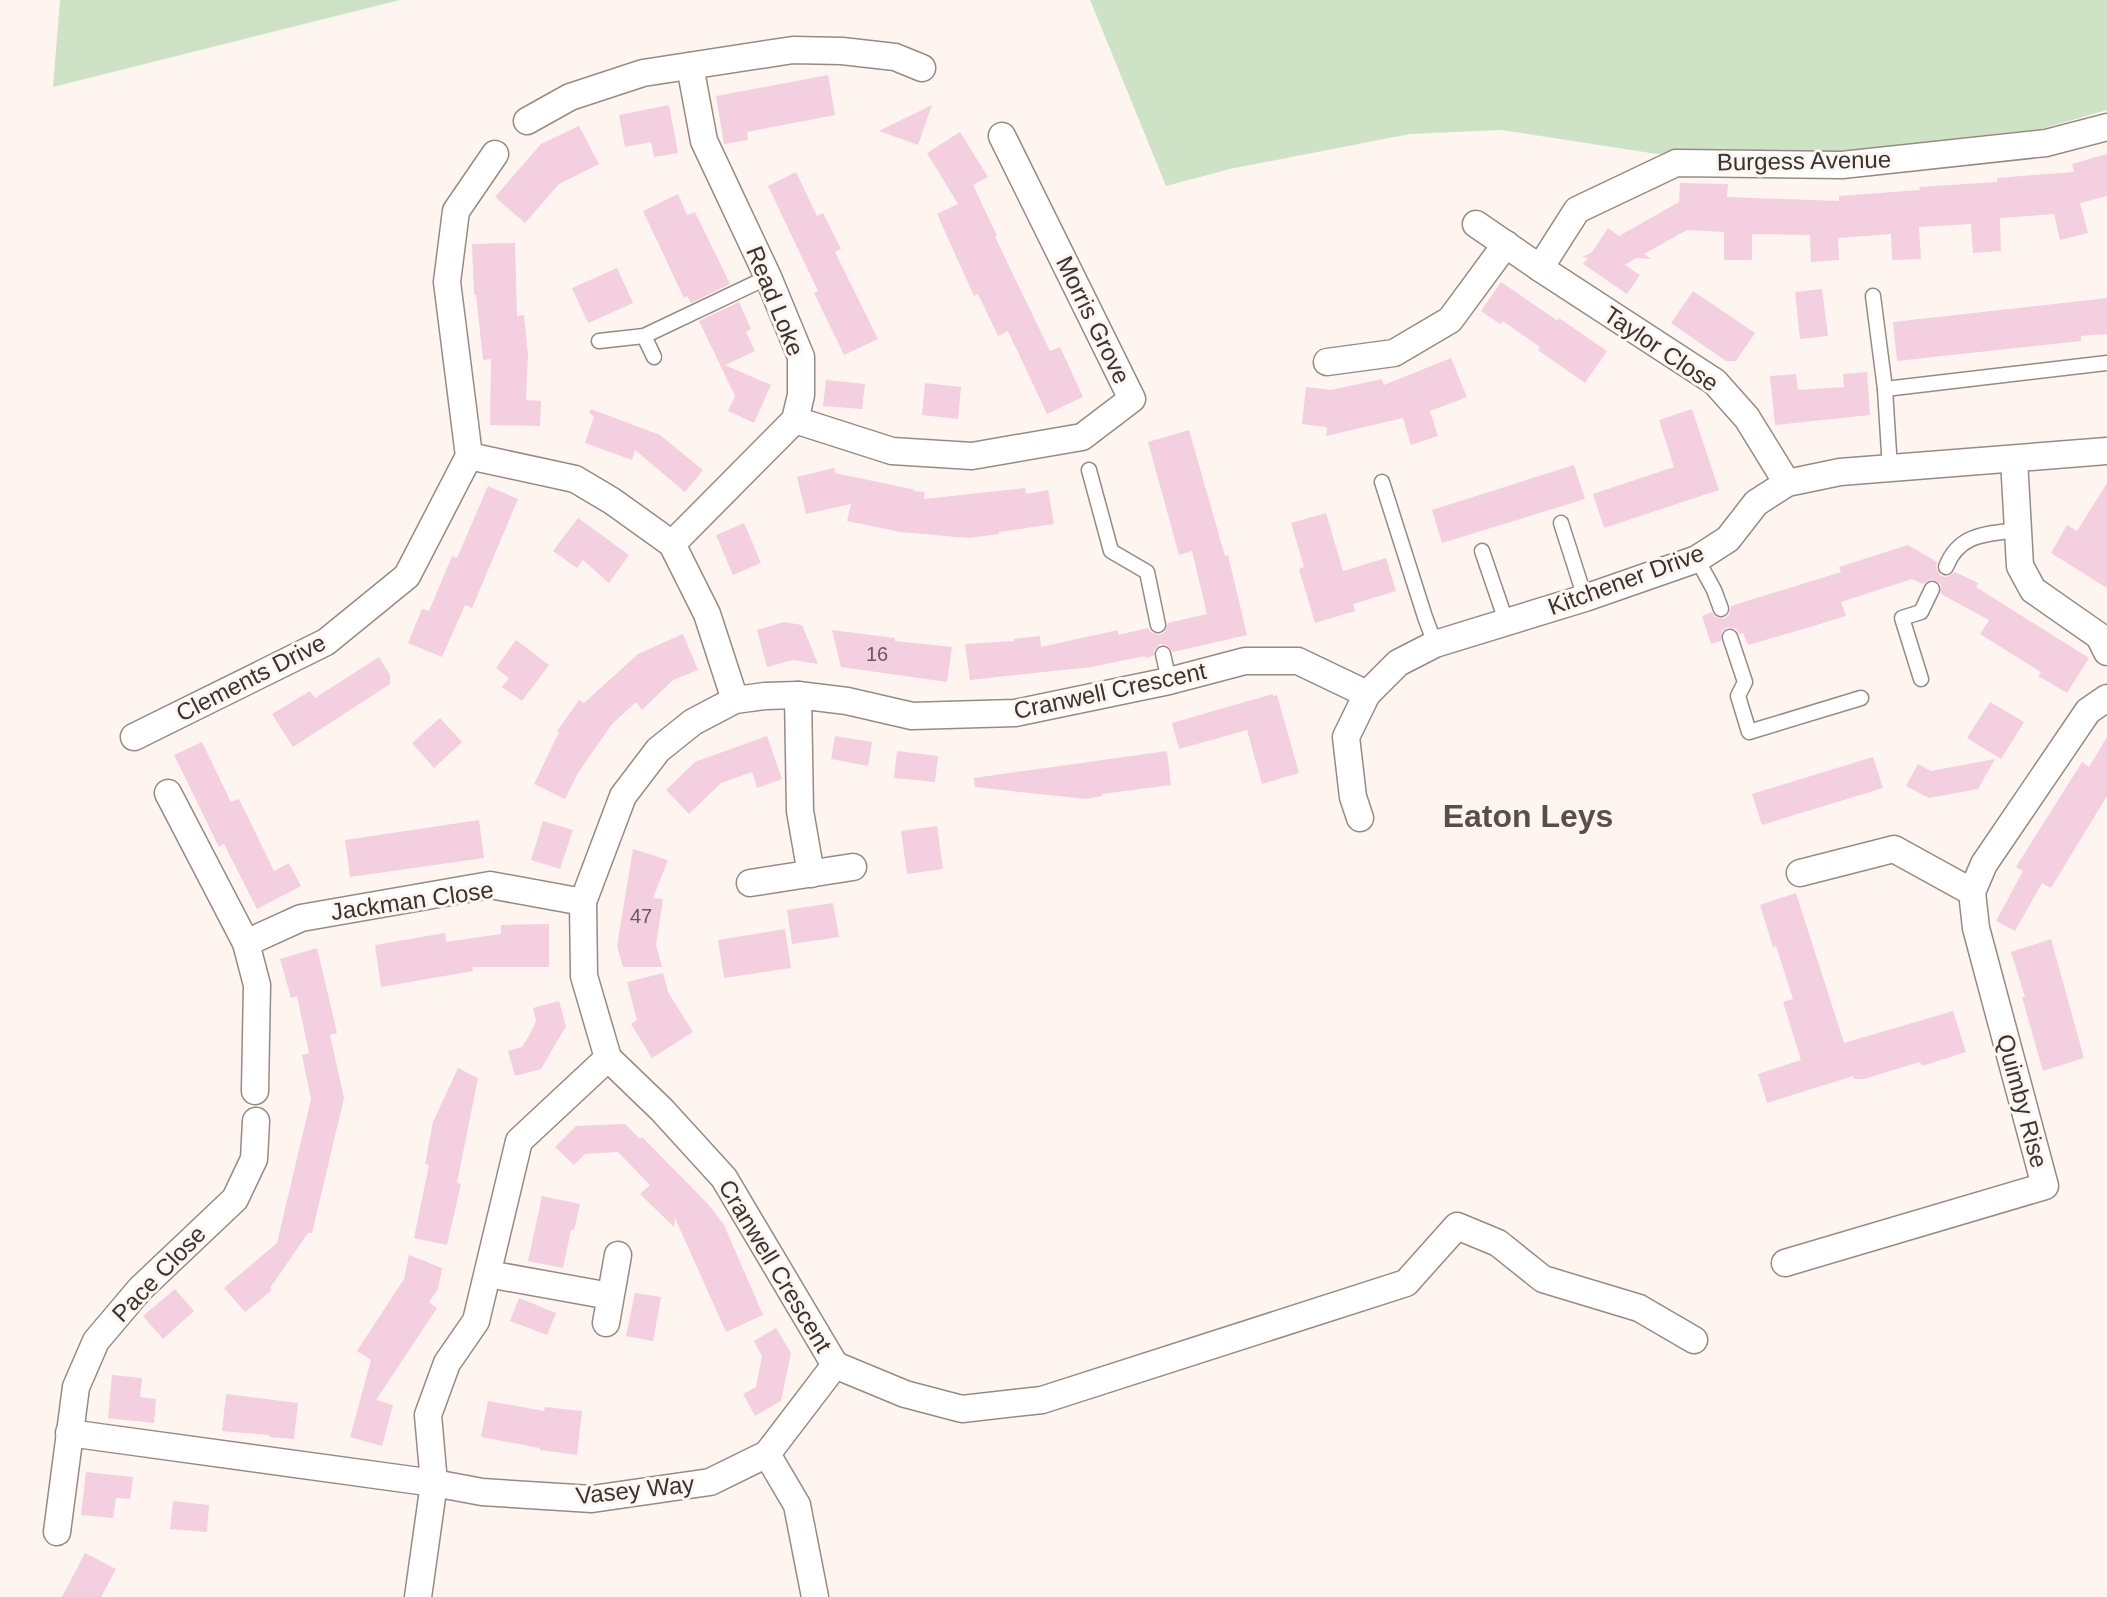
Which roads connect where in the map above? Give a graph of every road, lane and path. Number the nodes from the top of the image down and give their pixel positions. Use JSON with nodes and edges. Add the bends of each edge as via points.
{"nodes":[{"id":1,"x":690,"y":66,"type":"junction"},
{"id":2,"x":922,"y":68,"type":"dead end"},
{"id":3,"x":527,"y":121,"type":"dead end"},
{"id":4,"x":2107,"y":127,"type":"edge"},
{"id":5,"x":1002,"y":136,"type":"dead end"},
{"id":6,"x":495,"y":154,"type":"dead end"},
{"id":7,"x":1476,"y":224,"type":"dead end"},
{"id":8,"x":1506,"y":244,"type":"junction"},
{"id":9,"x":1540,"y":268,"type":"junction"},
{"id":10,"x":768,"y":277,"type":"junction"},
{"id":11,"x":1873,"y":296,"type":"dead end"},
{"id":12,"x":644,"y":336,"type":"junction"},
{"id":13,"x":599,"y":341,"type":"dead end"},
{"id":14,"x":654,"y":357,"type":"dead end"},
{"id":15,"x":1327,"y":362,"type":"dead end"},
{"id":16,"x":2107,"y":363,"type":"edge"},
{"id":17,"x":1885,"y":389,"type":"junction"},
{"id":18,"x":795,"y":420,"type":"junction"},
{"id":19,"x":2107,"y":451,"type":"edge"},
{"id":20,"x":469,"y":456,"type":"junction"},
{"id":21,"x":2014,"y":459,"type":"junction"},
{"id":22,"x":1890,"y":469,"type":"junction"},
{"id":23,"x":1089,"y":470,"type":"dead end"},
{"id":24,"x":1382,"y":482,"type":"dead end"},
{"id":25,"x":1787,"y":483,"type":"junction"},
{"id":26,"x":1561,"y":523,"type":"dead end"},
{"id":27,"x":2018,"y":530,"type":"junction"},
{"id":28,"x":672,"y":544,"type":"junction"},
{"id":29,"x":1482,"y":551,"type":"dead end"},
{"id":30,"x":1697,"y":559,"type":"junction"},
{"id":31,"x":1946,"y":567,"type":"dead end"},
{"id":32,"x":1932,"y":589,"type":"dead end"},
{"id":33,"x":1585,"y":598,"type":"junction"},
{"id":34,"x":1721,"y":609,"type":"dead end"},
{"id":35,"x":1506,"y":621,"type":"junction"},
{"id":36,"x":1158,"y":625,"type":"dead end"},
{"id":37,"x":1730,"y":637,"type":"dead end"},
{"id":38,"x":2104,"y":640,"type":"edge"},
{"id":39,"x":1435,"y":644,"type":"junction"},
{"id":40,"x":1163,"y":654,"type":"dead end"},
{"id":41,"x":1921,"y":679,"type":"dead end"},
{"id":42,"x":1169,"y":681,"type":"junction"},
{"id":43,"x":1367,"y":694,"type":"junction"},
{"id":44,"x":798,"y":695,"type":"junction"},
{"id":45,"x":1861,"y":698,"type":"dead end"},
{"id":46,"x":2107,"y":698,"type":"edge"},
{"id":47,"x":735,"y":700,"type":"junction"},
{"id":48,"x":134,"y":737,"type":"dead end"},
{"id":49,"x":168,"y":793,"type":"dead end"},
{"id":50,"x":1360,"y":818,"type":"dead end"},
{"id":51,"x":853,"y":867,"type":"dead end"},
{"id":52,"x":1800,"y":873,"type":"dead end"},
{"id":53,"x":811,"y":874,"type":"junction"},
{"id":54,"x":750,"y":883,"type":"dead end"},
{"id":55,"x":1972,"y":892,"type":"junction"},
{"id":56,"x":583,"y":902,"type":"junction"},
{"id":57,"x":246,"y":943,"type":"junction"},
{"id":58,"x":608,"y":1058,"type":"junction"},
{"id":59,"x":255,"y":1091,"type":"dead end"},
{"id":60,"x":256,"y":1121,"type":"dead end"},
{"id":61,"x":618,"y":1255,"type":"dead end"},
{"id":62,"x":1785,"y":1263,"type":"dead end"},
{"id":63,"x":488,"y":1274,"type":"junction"},
{"id":64,"x":610,"y":1296,"type":"junction"},
{"id":65,"x":606,"y":1323,"type":"dead end"},
{"id":66,"x":1694,"y":1340,"type":"dead end"},
{"id":67,"x":835,"y":1365,"type":"junction"},
{"id":68,"x":69,"y":1433,"type":"junction"},
{"id":69,"x":767,"y":1454,"type":"junction"},
{"id":70,"x":434,"y":1483,"type":"junction"},
{"id":71,"x":57,"y":1532,"type":"dead end"},
{"id":72,"x":418,"y":1597,"type":"edge"},
{"id":73,"x":815,"y":1597,"type":"edge"}],
"edges":[{"from":1,"to":2,"type":"street","via":[[805,50],[895,57]]},
{"from":1,"to":3,"type":"street","via":[[643,73],[570,97]]},
{"from":1,"to":10,"type":"street","name":"Read Loke","via":[[704,141]]},
{"from":4,"to":9,"type":"street","name":"Burgess Avenue","via":[[2046,143],[1842,165],[1676,163],[1577,210]]},
{"from":5,"to":18,"type":"street","name":"Morris Grove","via":[[1132,399],[1082,437],[972,456],[892,451]]},
{"from":6,"to":20,"type":"street","via":[[456,211],[447,282]]},
{"from":7,"to":8,"type":"street","name":"Taylor Close"},
{"from":8,"to":9,"type":"street","name":"Taylor Close"},
{"from":8,"to":15,"type":"street","via":[[1450,320],[1394,353]]},
{"from":9,"to":25,"type":"street","name":"Taylor Close","via":[[1715,382],[1747,418]]},
{"from":10,"to":12,"type":"lane"},
{"from":10,"to":18,"type":"street","name":"Read Loke","via":[[801,357]]},
{"from":11,"to":17,"type":"lane"},
{"from":12,"to":13,"type":"lane"},
{"from":12,"to":14,"type":"lane"},
{"from":16,"to":17,"type":"lane"},
{"from":17,"to":22,"type":"lane"},
{"from":18,"to":28,"type":"street"},
{"from":19,"to":21,"type":"street","name":"Kitchener Drive"},
{"from":20,"to":28,"type":"street","via":[[575,479]]},
{"from":20,"to":48,"type":"street","name":"Clements Drive","via":[[407,576],[326,642]]},
{"from":21,"to":22,"type":"street","name":"Kitchener Drive"},
{"from":21,"to":27,"type":"street"},
{"from":22,"to":25,"type":"street","name":"Kitchener Drive"},
{"from":23,"to":36,"type":"lane","via":[[1111,551],[1147,572]]},
{"from":24,"to":39,"type":"lane"},
{"from":25,"to":30,"type":"street","name":"Kitchener Drive","via":[[1756,503],[1728,539]]},
{"from":26,"to":33,"type":"lane"},
{"from":27,"to":31,"type":"lane","via":[[1977,535],[1960,546]]},
{"from":27,"to":38,"type":"street","via":[[2020,566],[2033,590]]},
{"from":28,"to":47,"type":"street","via":[[707,614]]},
{"from":29,"to":35,"type":"lane"},
{"from":30,"to":33,"type":"street","name":"Kitchener Drive"},
{"from":30,"to":34,"type":"lane"},
{"from":32,"to":41,"type":"lane","via":[[1921,612],[1902,618]]},
{"from":33,"to":35,"type":"street","name":"Kitchener Drive"},
{"from":35,"to":39,"type":"street","name":"Kitchener Drive"},
{"from":37,"to":45,"type":"lane","via":[[1745,682],[1738,696],[1749,732]]},
{"from":39,"to":43,"type":"street","name":"Kitchener Drive","via":[[1398,663]]},
{"from":40,"to":42,"type":"lane"},
{"from":42,"to":43,"type":"street","name":"Cranwell Crescent","via":[[1245,661],[1298,661]]},
{"from":42,"to":44,"type":"street","name":"Cranwell Crescent","via":[[1015,713],[912,716]]},
{"from":43,"to":50,"type":"street","name":"Kitchener Drive","via":[[1346,737]]},
{"from":44,"to":47,"type":"street","name":"Cranwell Crescent"},
{"from":44,"to":53,"type":"street","via":[[800,811]]},
{"from":46,"to":55,"type":"street","via":[[2088,711],[1984,864]]},
{"from":47,"to":56,"type":"street","name":"Cranwell Crescent","via":[[693,722],[658,750],[623,796]]},
{"from":49,"to":57,"type":"street"},
{"from":51,"to":53,"type":"street"},
{"from":52,"to":55,"type":"street","via":[[1894,849]]},
{"from":53,"to":54,"type":"street"},
{"from":55,"to":62,"type":"street","name":"Quimby Rise","via":[[1976,928],[2045,1186]]},
{"from":56,"to":57,"type":"street","name":"Jackman Close","via":[[490,885],[301,918]]},
{"from":56,"to":58,"type":"street","name":"Cranwell Crescent","via":[[584,976]]},
{"from":57,"to":59,"type":"street","via":[[257,985]]},
{"from":58,"to":63,"type":"street","via":[[519,1141]]},
{"from":58,"to":67,"type":"street","name":"Cranwell Crescent","via":[[724,1178]]},
{"from":60,"to":68,"type":"street","name":"Pace Close","via":[[254,1159],[235,1199],[140,1289],[96,1341],[76,1387]]},
{"from":61,"to":64,"type":"street"},
{"from":63,"to":64,"type":"street"},
{"from":63,"to":70,"type":"street","via":[[476,1321],[447,1363],[428,1415]]},
{"from":64,"to":65,"type":"street"},
{"from":66,"to":67,"type":"street","name":"Cranwell Crescent","via":[[1639,1308],[1543,1279],[1498,1243],[1457,1226],[1406,1283],[1042,1400],[962,1409],[905,1394]]},
{"from":67,"to":69,"type":"street","name":"Vasey Way"},
{"from":68,"to":70,"type":"street"},
{"from":68,"to":71,"type":"street","name":"Pace Close"},
{"from":69,"to":70,"type":"street","name":"Vasey Way","via":[[710,1482],[592,1499],[482,1492]]},
{"from":69,"to":73,"type":"street","via":[[797,1505]]},
{"from":70,"to":72,"type":"street"}]}
